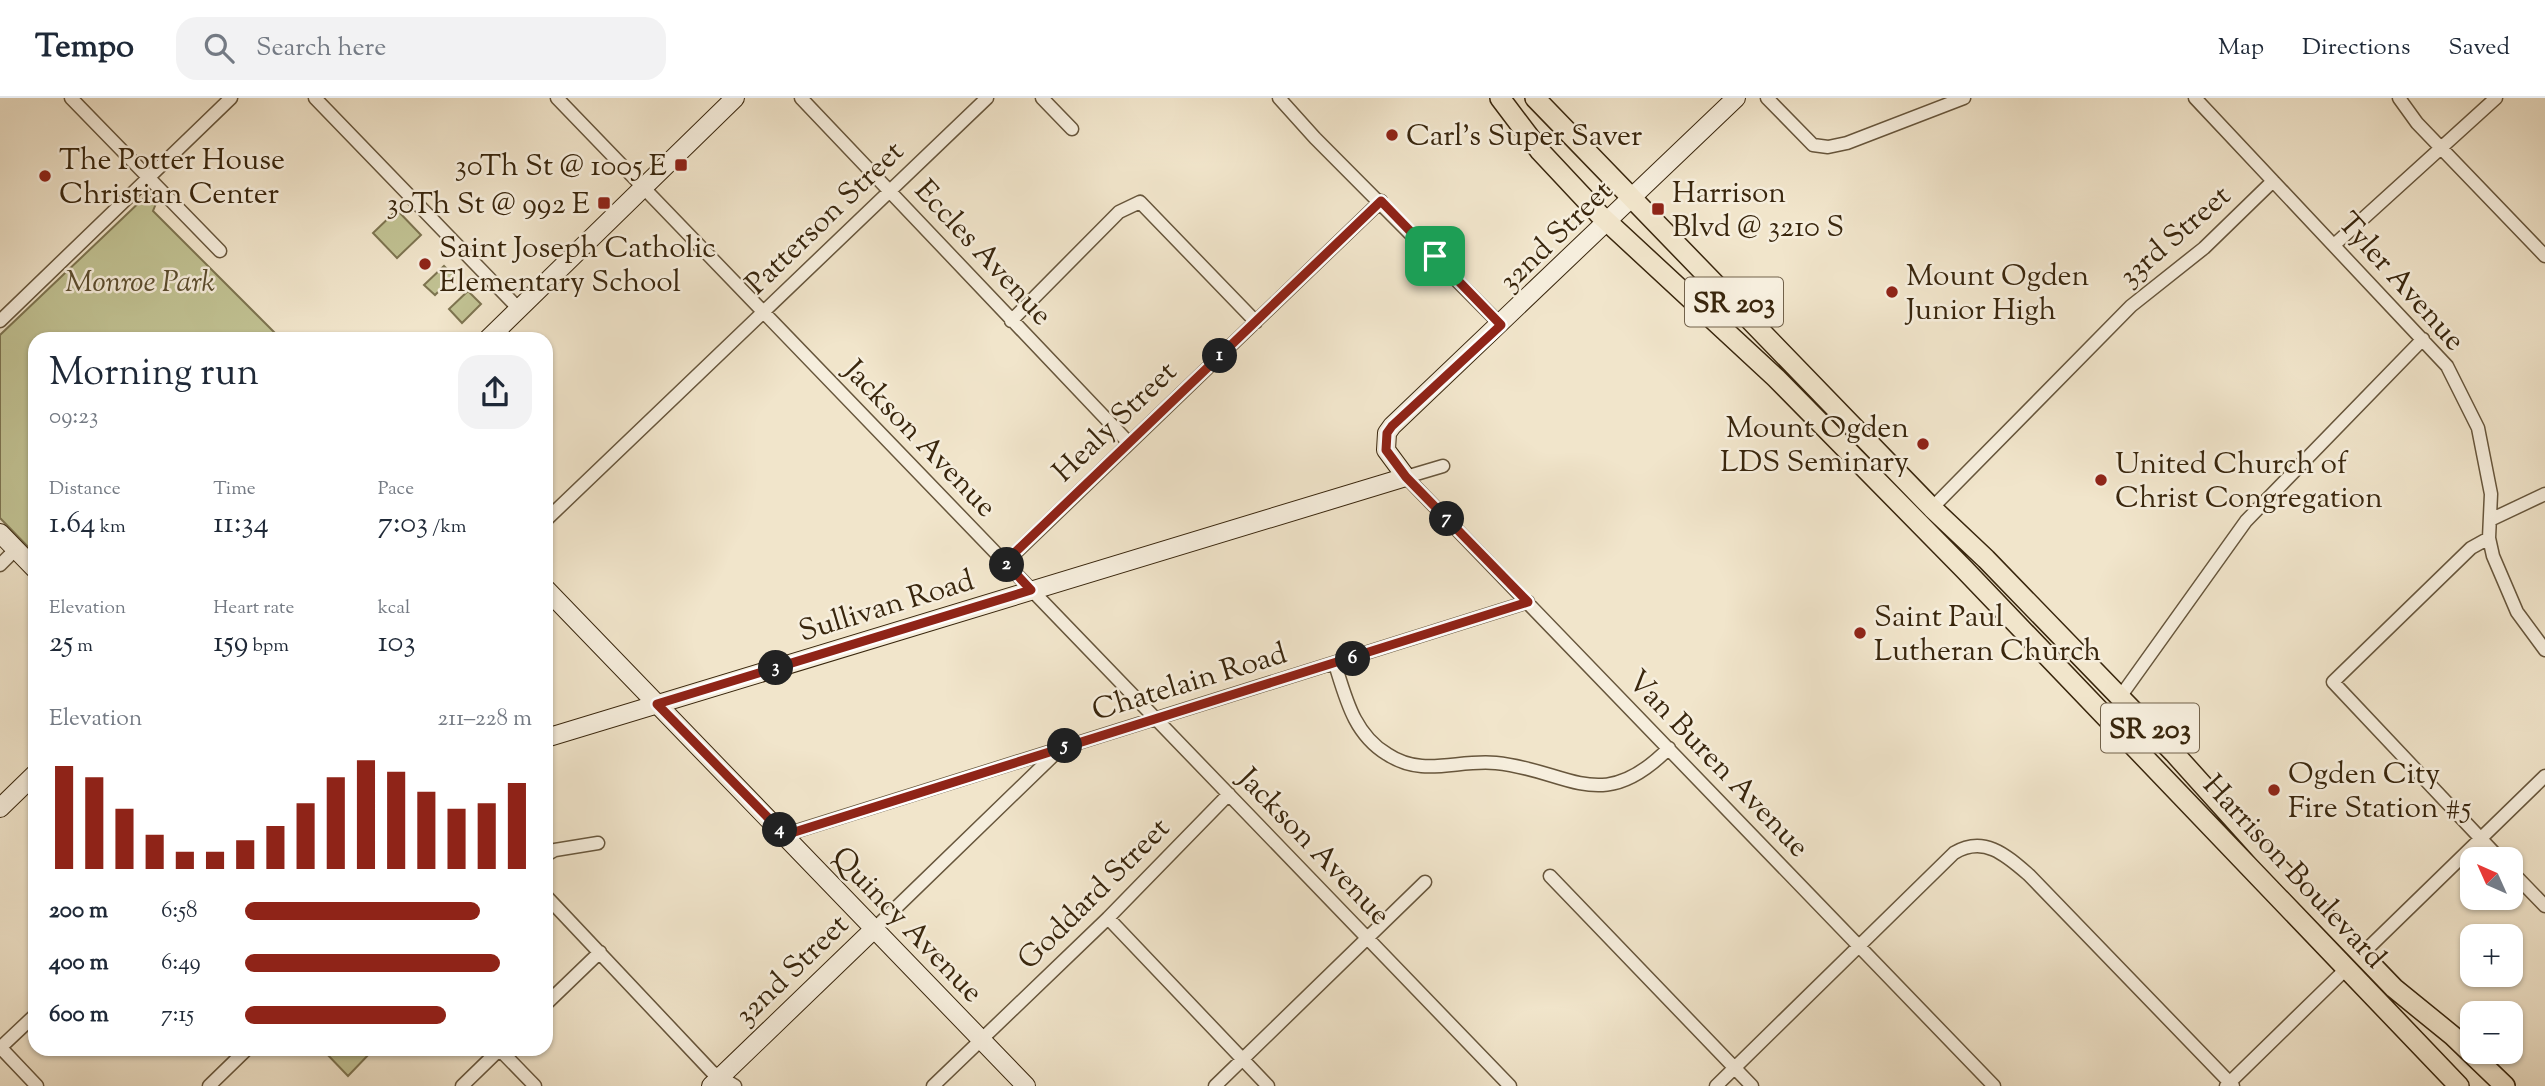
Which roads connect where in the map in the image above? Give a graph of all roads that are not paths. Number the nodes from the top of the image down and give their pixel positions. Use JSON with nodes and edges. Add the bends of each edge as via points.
{"nodes":[{"id":1,"x":71,"y":98,"type":"edge"},
{"id":2,"x":231,"y":98,"type":"edge"},
{"id":3,"x":315,"y":98,"type":"edge"},
{"id":4,"x":557,"y":98,"type":"edge"},
{"id":5,"x":735,"y":98,"type":"edge"},
{"id":6,"x":801,"y":98,"type":"edge"},
{"id":7,"x":987,"y":98,"type":"edge"},
{"id":8,"x":1042,"y":98,"type":"edge"},
{"id":9,"x":1279,"y":98,"type":"edge"},
{"id":10,"x":1500,"y":98,"type":"edge"},
{"id":11,"x":1535,"y":98,"type":"edge"},
{"id":12,"x":1736,"y":98,"type":"edge"},
{"id":13,"x":1767,"y":98,"type":"edge"},
{"id":14,"x":1964,"y":98,"type":"edge"},
{"id":15,"x":2194,"y":98,"type":"edge"},
{"id":16,"x":2399,"y":98,"type":"edge"},
{"id":17,"x":2496,"y":98,"type":"edge"},
{"id":18,"x":1072,"y":129,"type":"dead end"},
{"id":19,"x":2441,"y":148,"type":"junction"},
{"id":20,"x":148,"y":178,"type":"junction"},
{"id":21,"x":2273,"y":181,"type":"junction"},
{"id":22,"x":643,"y":187,"type":"junction"},
{"id":23,"x":891,"y":190,"type":"junction"},
{"id":24,"x":1633,"y":198,"type":"junction"},
{"id":25,"x":1381,"y":201,"type":"junction"},
{"id":26,"x":1608,"y":222,"type":"junction"},
{"id":27,"x":2334,"y":245,"type":"junction"},
{"id":28,"x":220,"y":251,"type":"dead end"},
{"id":29,"x":2545,"y":256,"type":"edge"},
{"id":30,"x":519,"y":309,"type":"junction"},
{"id":31,"x":763,"y":312,"type":"junction"},
{"id":32,"x":0,"y":321,"type":"edge"},
{"id":33,"x":1011,"y":321,"type":"junction"},
{"id":34,"x":1256,"y":322,"type":"junction"},
{"id":35,"x":1501,"y":325,"type":"junction"},
{"id":36,"x":495,"y":332,"type":"edge"},
{"id":37,"x":2423,"y":339,"type":"junction"},
{"id":38,"x":1129,"y":443,"type":"junction"},
{"id":39,"x":1443,"y":466,"type":"dead end"},
{"id":40,"x":1406,"y":477,"type":"junction"},
{"id":41,"x":2545,"y":494,"type":"edge"},
{"id":42,"x":1932,"y":508,"type":"junction"},
{"id":43,"x":553,"y":513,"type":"edge"},
{"id":44,"x":2490,"y":520,"type":"junction"},
{"id":45,"x":0,"y":533,"type":"edge"},
{"id":46,"x":2489,"y":538,"type":"junction"},
{"id":47,"x":16,"y":549,"type":"junction"},
{"id":48,"x":28,"y":562,"type":"edge"},
{"id":49,"x":1005,"y":562,"type":"junction"},
{"id":50,"x":0,"y":565,"type":"edge"},
{"id":51,"x":1031,"y":590,"type":"junction"},
{"id":52,"x":553,"y":596,"type":"edge"},
{"id":53,"x":1528,"y":602,"type":"junction"},
{"id":54,"x":2545,"y":650,"type":"edge"},
{"id":55,"x":1335,"y":664,"type":"junction"},
{"id":56,"x":2120,"y":697,"type":"junction"},
{"id":57,"x":657,"y":704,"type":"junction"},
{"id":58,"x":1157,"y":719,"type":"junction"},
{"id":59,"x":553,"y":736,"type":"edge"},
{"id":60,"x":1062,"y":747,"type":"junction"},
{"id":61,"x":1669,"y":748,"type":"junction"},
{"id":62,"x":2545,"y":776,"type":"edge"},
{"id":63,"x":28,"y":781,"type":"edge"},
{"id":64,"x":1229,"y":794,"type":"junction"},
{"id":65,"x":0,"y":808,"type":"edge"},
{"id":66,"x":785,"y":835,"type":"junction"},
{"id":67,"x":2480,"y":839,"type":"junction"},
{"id":68,"x":598,"y":843,"type":"dead end"},
{"id":69,"x":2488,"y":847,"type":"edge"},
{"id":70,"x":553,"y":851,"type":"edge"},
{"id":71,"x":1550,"y":876,"type":"dead end"},
{"id":72,"x":1425,"y":882,"type":"dead end"},
{"id":73,"x":2524,"y":884,"type":"edge"},
{"id":74,"x":553,"y":903,"type":"edge"},
{"id":75,"x":2545,"y":906,"type":"edge"},
{"id":76,"x":1108,"y":918,"type":"junction"},
{"id":77,"x":873,"y":930,"type":"junction"},
{"id":78,"x":1367,"y":938,"type":"junction"},
{"id":79,"x":1860,"y":947,"type":"junction"},
{"id":80,"x":600,"y":952,"type":"junction"},
{"id":81,"x":2362,"y":954,"type":"junction"},
{"id":82,"x":2345,"y":970,"type":"junction"},
{"id":83,"x":553,"y":997,"type":"edge"},
{"id":84,"x":28,"y":1021,"type":"edge"},
{"id":85,"x":981,"y":1040,"type":"junction"},
{"id":86,"x":0,"y":1047,"type":"edge"},
{"id":87,"x":240,"y":1056,"type":"edge"},
{"id":88,"x":493,"y":1056,"type":"edge"},
{"id":89,"x":505,"y":1056,"type":"edge"},
{"id":90,"x":1242,"y":1060,"type":"junction"},
{"id":91,"x":1734,"y":1068,"type":"junction"},
{"id":92,"x":722,"y":1083,"type":"edge"},
{"id":93,"x":2229,"y":1085,"type":"edge"},
{"id":94,"x":37,"y":1086,"type":"edge"},
{"id":95,"x":209,"y":1086,"type":"edge"},
{"id":96,"x":462,"y":1086,"type":"edge"},
{"id":97,"x":535,"y":1086,"type":"edge"},
{"id":98,"x":933,"y":1086,"type":"edge"},
{"id":99,"x":1026,"y":1086,"type":"edge"},
{"id":100,"x":1215,"y":1086,"type":"edge"},
{"id":101,"x":1268,"y":1086,"type":"edge"},
{"id":102,"x":1510,"y":1086,"type":"edge"},
{"id":103,"x":1716,"y":1086,"type":"edge"},
{"id":104,"x":1752,"y":1086,"type":"edge"},
{"id":105,"x":1994,"y":1086,"type":"edge"},
{"id":106,"x":2459,"y":1086,"type":"edge"},
{"id":107,"x":2505,"y":1086,"type":"edge"}],
"edges":[{"from":1,"to":20,"type":"street"},
{"from":2,"to":20,"type":"street"},
{"from":3,"to":30,"type":"street"},
{"from":4,"to":22,"type":"street","name":"Jackson Avenue"},
{"from":5,"to":22,"type":"street"},
{"from":6,"to":23,"type":"street","name":"Eccles Avenue"},
{"from":7,"to":23,"type":"street","name":"Patterson Street"},
{"from":8,"to":18,"type":"street"},
{"from":9,"to":25,"type":"street"},
{"from":10,"to":26,"type":"main road","name":"Harrison Boulevard","number":"SR 203","via":[[1540,151]]},
{"from":11,"to":24,"type":"main road","name":"Harrison Boulevard","number":"SR 203"},
{"from":12,"to":24,"type":"street","name":"32nd Street"},
{"from":13,"to":14,"type":"street","via":[[1813,145],[1828,147]]},
{"from":15,"to":21,"type":"street","name":"Tyler Avenue"},
{"from":16,"to":19,"type":"street"},
{"from":17,"to":19,"type":"street"},
{"from":19,"to":27,"type":"street"},
{"from":19,"to":29,"type":"street"},
{"from":20,"to":28,"type":"street"},
{"from":20,"to":32,"type":"street"},
{"from":21,"to":27,"type":"street","name":"Tyler Avenue"},
{"from":21,"to":42,"type":"street","name":"33rd Street","via":[[2204,248],[2131,306]]},
{"from":22,"to":30,"type":"street"},
{"from":22,"to":31,"type":"street","name":"Jackson Avenue"},
{"from":23,"to":31,"type":"street","name":"Patterson Street"},
{"from":23,"to":33,"type":"street","name":"Eccles Avenue"},
{"from":24,"to":26,"type":"street","name":"32nd Street"},
{"from":24,"to":42,"type":"main road","name":"Harrison Boulevard","number":"SR 203"},
{"from":25,"to":34,"type":"street","name":"Healy Street"},
{"from":25,"to":35,"type":"street"},
{"from":26,"to":35,"type":"street","name":"32nd Street"},
{"from":26,"to":82,"type":"main road","name":"Harrison Boulevard","number":"SR 203","via":[[1776,378],[2203,816]]},
{"from":27,"to":37,"type":"street","name":"Tyler Avenue"},
{"from":30,"to":36,"type":"street"},
{"from":31,"to":43,"type":"street","name":"Patterson Street"},
{"from":31,"to":49,"type":"street","name":"Jackson Avenue"},
{"from":33,"to":34,"type":"street","via":[[1119,212],[1140,202]]},
{"from":33,"to":38,"type":"street","name":"Eccles Avenue"},
{"from":34,"to":38,"type":"street","name":"Healy Street"},
{"from":35,"to":40,"type":"street","name":"32nd Street","via":[[1387,433],[1386,450]]},
{"from":37,"to":44,"type":"street","name":"Tyler Avenue","via":[[2447,366],[2478,428],[2491,494]]},
{"from":37,"to":56,"type":"street","via":[[2246,521]]},
{"from":38,"to":49,"type":"street","name":"Healy Street"},
{"from":39,"to":40,"type":"street","name":"Sullivan Road"},
{"from":40,"to":51,"type":"street","name":"Sullivan Road"},
{"from":40,"to":53,"type":"street","name":"Van Buren Avenue"},
{"from":41,"to":44,"type":"street"},
{"from":42,"to":56,"type":"main road","name":"Harrison Boulevard","number":"SR 203"},
{"from":44,"to":46,"type":"street","name":"Tyler Avenue"},
{"from":45,"to":47,"type":"street"},
{"from":46,"to":54,"type":"street","name":"Tyler Avenue","via":[[2517,612]]},
{"from":46,"to":67,"type":"street","via":[[2471,548],[2333,682]]},
{"from":47,"to":48,"type":"street"},
{"from":47,"to":50,"type":"street"},
{"from":49,"to":51,"type":"street","name":"Jackson Avenue"},
{"from":51,"to":57,"type":"street","name":"Sullivan Road"},
{"from":51,"to":58,"type":"street","name":"Jackson Avenue"},
{"from":52,"to":57,"type":"street","name":"Quincy Avenue"},
{"from":53,"to":55,"type":"street","name":"Chatelain Road"},
{"from":53,"to":61,"type":"street","name":"Van Buren Avenue"},
{"from":55,"to":58,"type":"street","name":"Chatelain Road"},
{"from":55,"to":61,"type":"street","via":[[1361,731],[1406,764],[1440,768],[1496,763],[1568,782],[1600,785],[1630,778]]},
{"from":56,"to":81,"type":"main road","name":"Harrison Boulevard","number":"SR 203"},
{"from":57,"to":59,"type":"street","name":"Sullivan Road"},
{"from":57,"to":66,"type":"street","name":"Quincy Avenue"},
{"from":58,"to":60,"type":"street","name":"Chatelain Road"},
{"from":58,"to":64,"type":"street","name":"Jackson Avenue"},
{"from":60,"to":66,"type":"street","name":"Chatelain Road"},
{"from":60,"to":77,"type":"street","name":"32nd Street"},
{"from":61,"to":79,"type":"street","name":"Van Buren Avenue"},
{"from":62,"to":67,"type":"street"},
{"from":63,"to":65,"type":"street"},
{"from":64,"to":76,"type":"street","name":"Goddard Street"},
{"from":64,"to":78,"type":"street","name":"Jackson Avenue"},
{"from":66,"to":77,"type":"street","name":"Quincy Avenue"},
{"from":67,"to":69,"type":"street"},
{"from":67,"to":81,"type":"street"},
{"from":68,"to":70,"type":"street"},
{"from":71,"to":91,"type":"street"},
{"from":72,"to":78,"type":"street"},
{"from":73,"to":75,"type":"street"},
{"from":74,"to":80,"type":"street"},
{"from":76,"to":85,"type":"street","name":"Goddard Street"},
{"from":76,"to":90,"type":"street"},
{"from":77,"to":85,"type":"street","name":"Quincy Avenue"},
{"from":77,"to":92,"type":"street","name":"32nd Street"},
{"from":78,"to":90,"type":"street"},
{"from":78,"to":102,"type":"street","name":"Jackson Avenue"},
{"from":79,"to":91,"type":"street"},
{"from":79,"to":93,"type":"street","via":[[1954,853],[1983,844],[2029,875]]},
{"from":79,"to":105,"type":"street","name":"Van Buren Avenue"},
{"from":80,"to":83,"type":"street"},
{"from":80,"to":92,"type":"street"},
{"from":81,"to":107,"type":"main road","name":"Harrison Boulevard","number":"SR 203"},
{"from":82,"to":93,"type":"street"},
{"from":82,"to":106,"type":"main road","name":"Harrison Boulevard","number":"SR 203"},
{"from":84,"to":86,"type":"street"},
{"from":85,"to":98,"type":"street","name":"Goddard Street"},
{"from":85,"to":99,"type":"street","name":"Quincy Avenue"},
{"from":86,"to":94,"type":"street"},
{"from":87,"to":95,"type":"street"},
{"from":88,"to":96,"type":"street"},
{"from":89,"to":97,"type":"street"},
{"from":90,"to":100,"type":"street"},
{"from":90,"to":101,"type":"street"},
{"from":91,"to":103,"type":"street"},
{"from":91,"to":104,"type":"street"}]}
